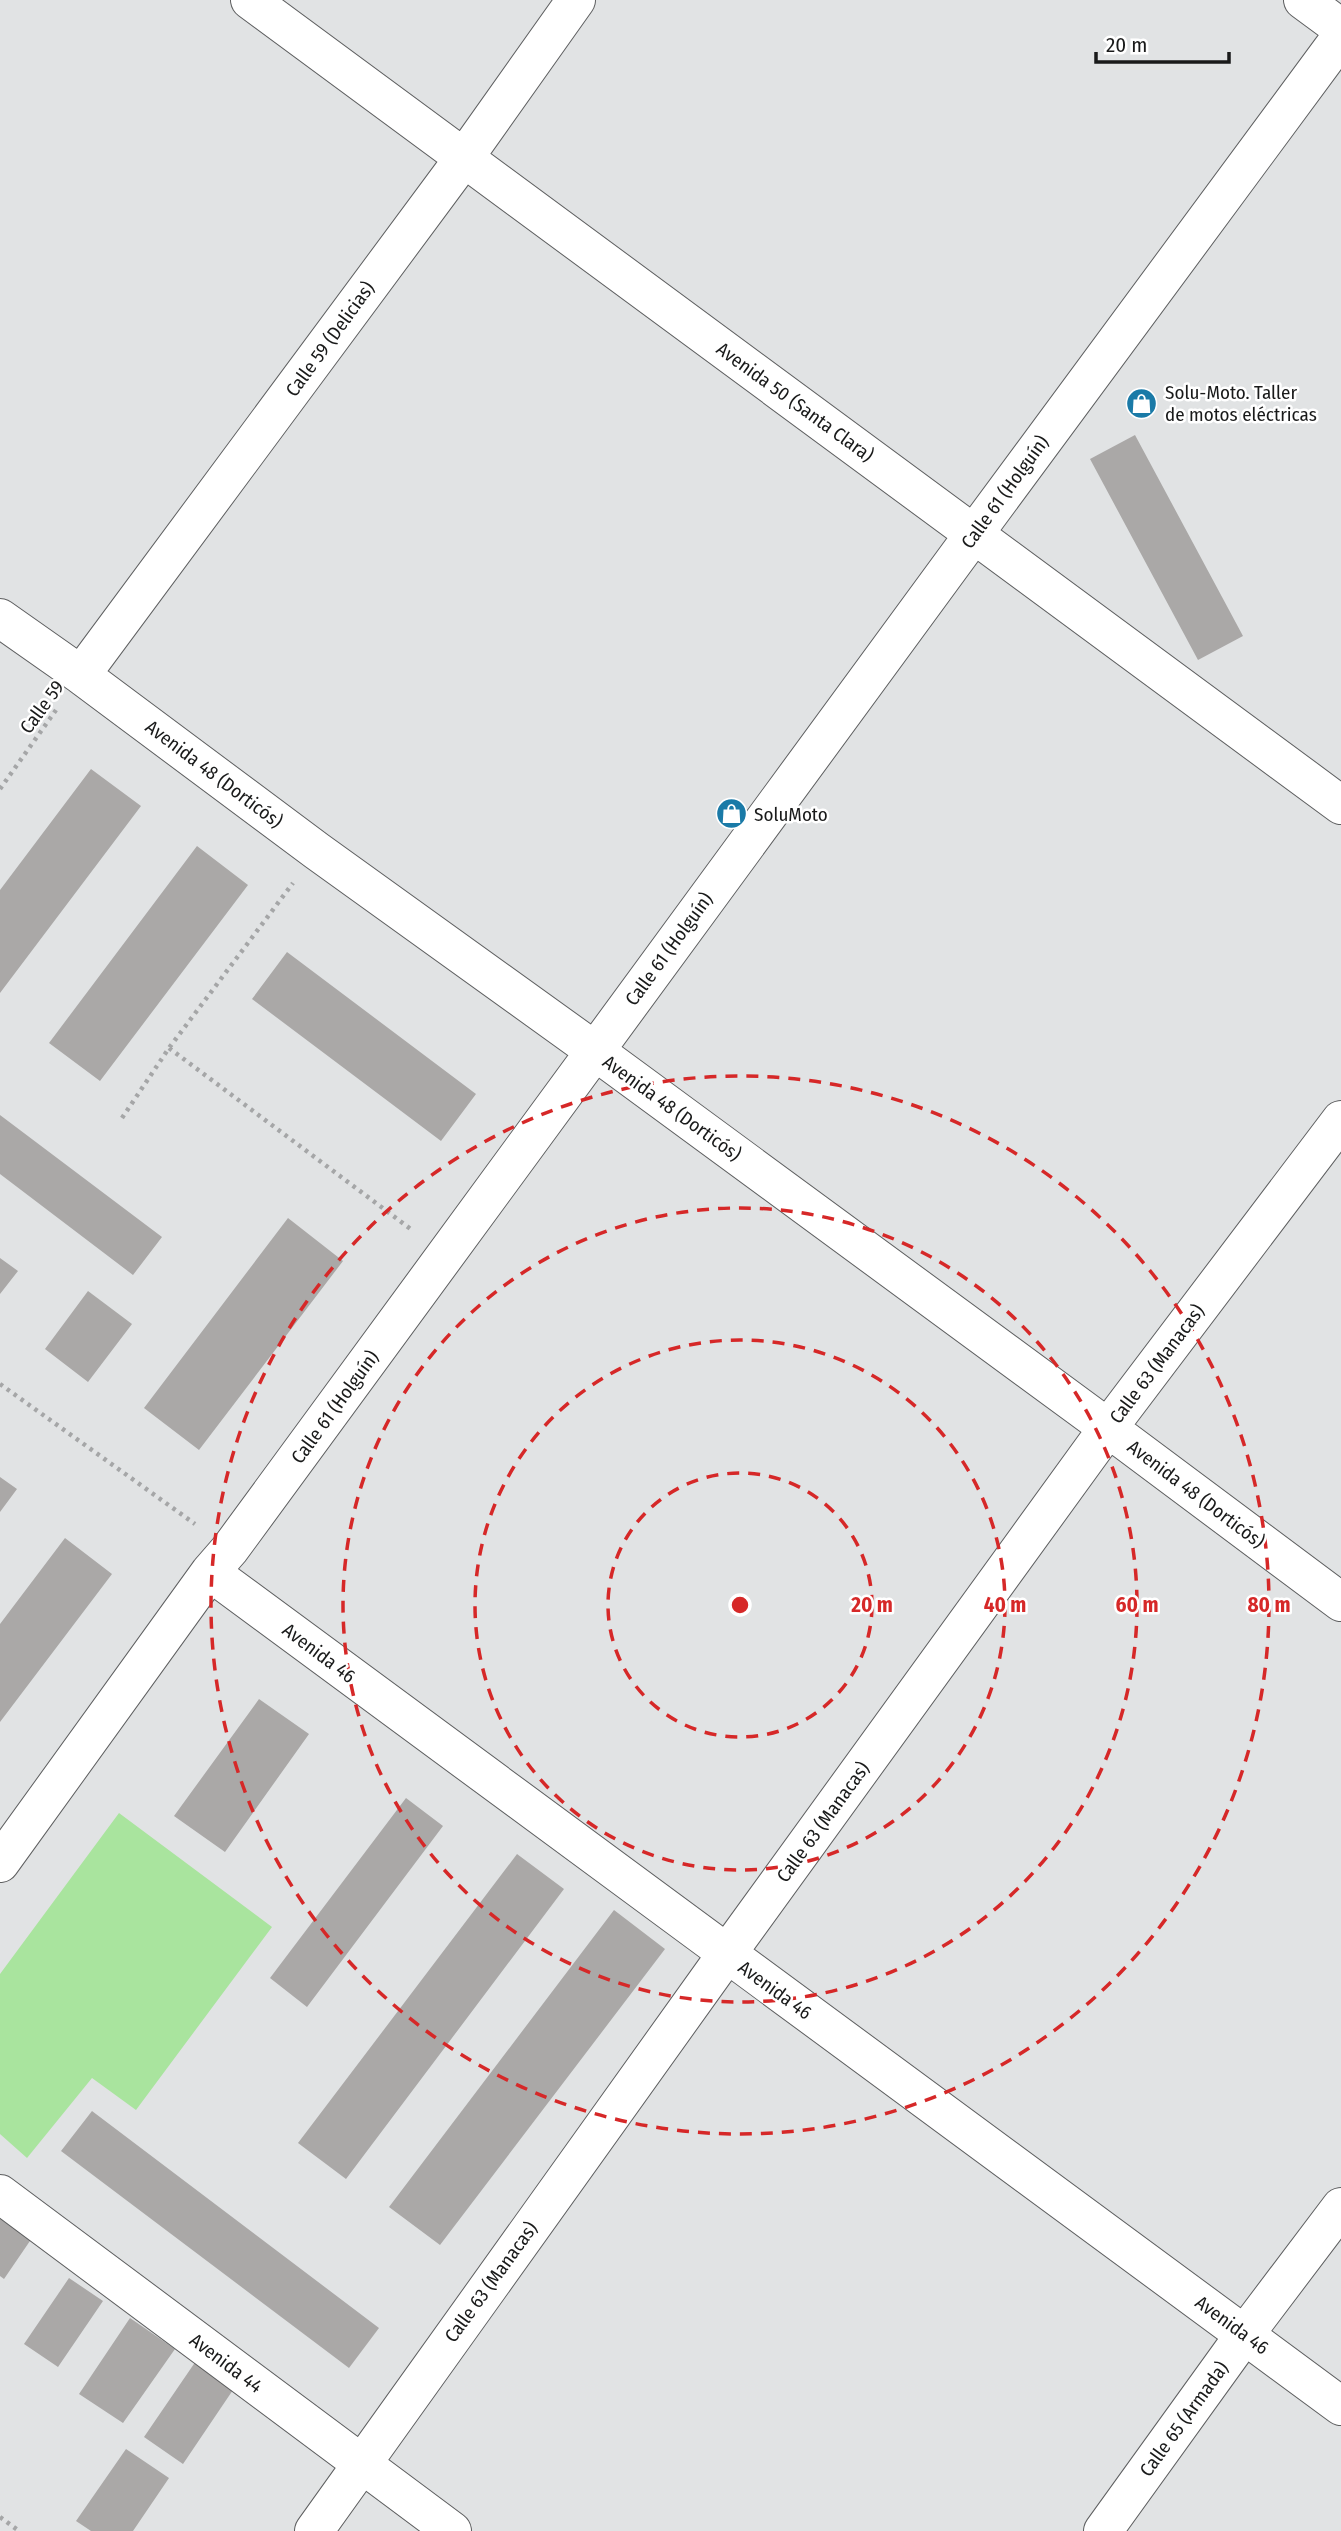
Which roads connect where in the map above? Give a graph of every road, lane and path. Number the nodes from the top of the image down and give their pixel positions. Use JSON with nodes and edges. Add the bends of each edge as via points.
{"nodes":[{"id":1,"x":250,"y":0,"type":"edge"},
{"id":2,"x":576,"y":0,"type":"edge"},
{"id":3,"x":1303,"y":0,"type":"edge"},
{"id":4,"x":1341,"y":28,"type":"edge"},
{"id":5,"x":1341,"y":37,"type":"edge"},
{"id":6,"x":464,"y":158,"type":"junction"},
{"id":7,"x":974,"y":534,"type":"junction"},
{"id":8,"x":0,"y":618,"type":"edge"},
{"id":9,"x":81,"y":676,"type":"junction"},
{"id":10,"x":0,"y":789,"type":"edge"},
{"id":11,"x":1341,"y":804,"type":"edge"},
{"id":12,"x":317,"y":851,"type":"junction"},
{"id":13,"x":169,"y":1048,"type":"junction"},
{"id":14,"x":594,"y":1051,"type":"junction"},
{"id":15,"x":122,"y":1118,"type":"dead end"},
{"id":16,"x":1341,"y":1120,"type":"edge"},
{"id":17,"x":446,"y":1255,"type":"junction"},
{"id":18,"x":0,"y":1384,"type":"edge"},
{"id":19,"x":1108,"y":1428,"type":"junction"},
{"id":20,"x":220,"y":1561,"type":"junction"},
{"id":21,"x":1341,"y":1602,"type":"edge"},
{"id":22,"x":0,"y":1863,"type":"edge"},
{"id":23,"x":726,"y":1955,"type":"junction"},
{"id":24,"x":0,"y":2194,"type":"edge"},
{"id":25,"x":1341,"y":2207,"type":"edge"},
{"id":26,"x":1245,"y":2334,"type":"junction"},
{"id":27,"x":1341,"y":2406,"type":"edge"},
{"id":28,"x":361,"y":2463,"type":"junction"},
{"id":29,"x":0,"y":2517,"type":"edge"},
{"id":30,"x":19,"y":2531,"type":"edge"},
{"id":31,"x":314,"y":2531,"type":"edge"},
{"id":32,"x":452,"y":2531,"type":"edge"},
{"id":33,"x":1103,"y":2531,"type":"edge"}],
"edges":[{"from":1,"to":6,"type":"street","name":"Avenida 50 (Santa Clara)"},
{"from":2,"to":6,"type":"street","name":"Calle 59 (Delicias)"},
{"from":3,"to":4,"type":"street"},
{"from":5,"to":7,"type":"street","name":"Calle 61 (Holguín)"},
{"from":6,"to":7,"type":"street","name":"Avenida 50 (Santa Clara)"},
{"from":6,"to":9,"type":"street","name":"Calle 59 (Delicias)"},
{"from":7,"to":11,"type":"street","name":"Avenida 50 (Santa Clara)"},
{"from":7,"to":14,"type":"street","name":"Calle 61 (Holguín)"},
{"from":8,"to":9,"type":"street","name":"Avenida 48 (Dorticós)"},
{"from":9,"to":10,"type":"path","name":"Calle 59"},
{"from":9,"to":12,"type":"street","name":"Avenida 48 (Dorticós)"},
{"from":12,"to":13,"type":"path"},
{"from":12,"to":14,"type":"street","name":"Avenida 48 (Dorticós)"},
{"from":13,"to":15,"type":"path"},
{"from":13,"to":17,"type":"path"},
{"from":14,"to":17,"type":"street","name":"Calle 61 (Holguín)"},
{"from":14,"to":19,"type":"street","name":"Avenida 48 (Dorticós)"},
{"from":16,"to":19,"type":"street","name":"Calle 63 (Manacas)"},
{"from":17,"to":20,"type":"street","name":"Calle 61 (Holguín)"},
{"from":18,"to":20,"type":"path"},
{"from":19,"to":21,"type":"street","name":"Avenida 48 (Dorticós)"},
{"from":19,"to":23,"type":"street","name":"Calle 63 (Manacas)"},
{"from":20,"to":22,"type":"street","name":"Calle 61 (Holguín)"},
{"from":20,"to":23,"type":"street","name":"Avenida 46"},
{"from":23,"to":26,"type":"street","name":"Avenida 46"},
{"from":23,"to":28,"type":"street","name":"Calle 63 (Manacas)"},
{"from":24,"to":28,"type":"street","name":"Avenida 44"},
{"from":25,"to":26,"type":"street","name":"Calle 65 (Armada)"},
{"from":26,"to":27,"type":"street","name":"Avenida 46"},
{"from":26,"to":33,"type":"street","name":"Calle 65 (Armada)"},
{"from":28,"to":31,"type":"street","name":"Calle 63 (Manacas)"},
{"from":28,"to":32,"type":"street","name":"Avenida 44"},
{"from":29,"to":30,"type":"path"}]}
